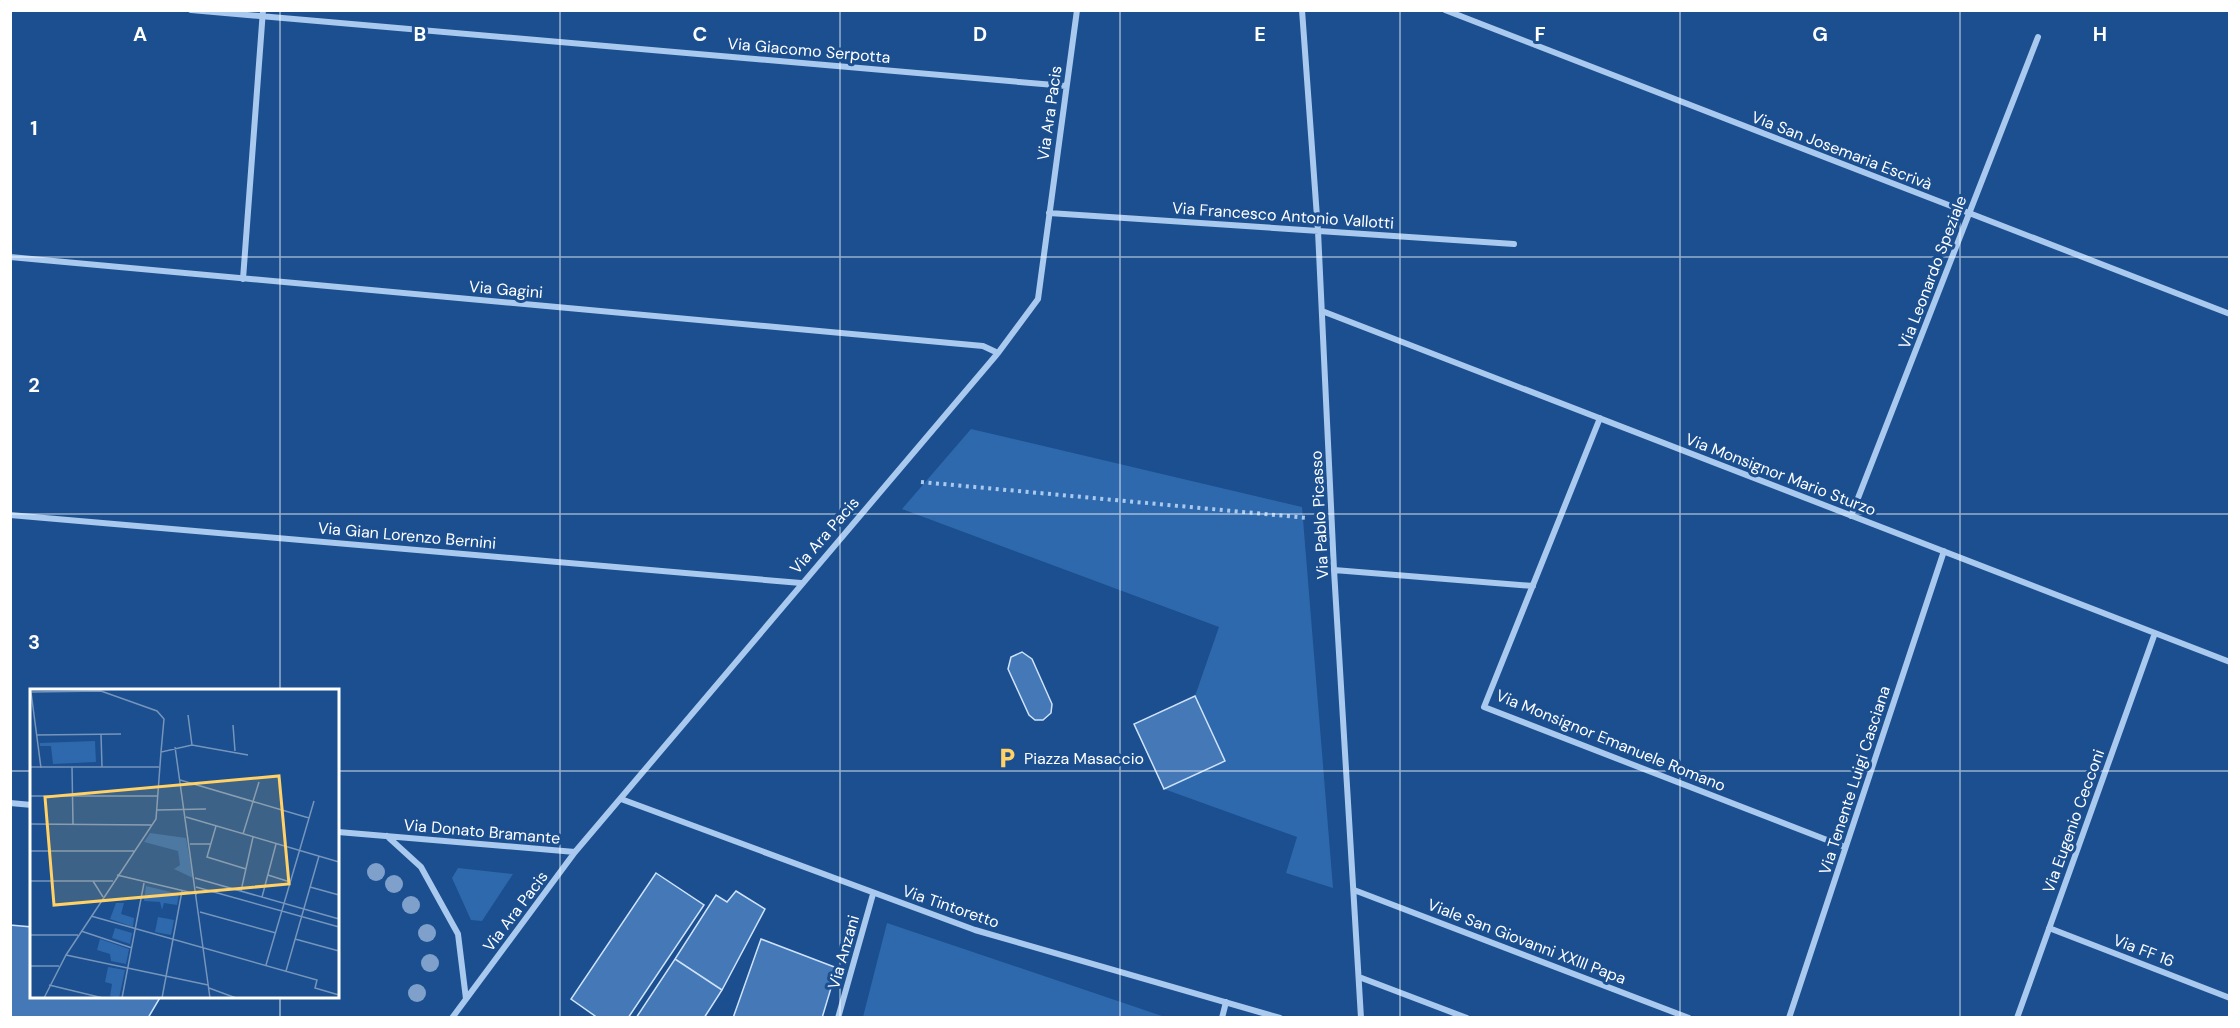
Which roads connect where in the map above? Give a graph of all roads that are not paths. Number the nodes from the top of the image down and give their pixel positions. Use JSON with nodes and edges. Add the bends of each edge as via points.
{"nodes":[{"id":1,"x":191,"y":10,"type":"edge"},
{"id":2,"x":1077,"y":10,"type":"edge"},
{"id":3,"x":1302,"y":10,"type":"edge"},
{"id":4,"x":1445,"y":10,"type":"edge"},
{"id":5,"x":263,"y":14,"type":"edge"},
{"id":6,"x":2038,"y":37,"type":"dead end"},
{"id":7,"x":1066,"y":86,"type":"junction"},
{"id":8,"x":1049,"y":213,"type":"junction"},
{"id":9,"x":1969,"y":214,"type":"junction"},
{"id":10,"x":1318,"y":231,"type":"junction"},
{"id":11,"x":1514,"y":244,"type":"dead end"},
{"id":12,"x":10,"y":257,"type":"edge"},
{"id":13,"x":243,"y":279,"type":"junction"},
{"id":14,"x":1322,"y":311,"type":"junction"},
{"id":15,"x":2229,"y":314,"type":"edge"},
{"id":16,"x":998,"y":353,"type":"junction"},
{"id":17,"x":1600,"y":418,"type":"junction"},
{"id":18,"x":10,"y":515,"type":"edge"},
{"id":19,"x":1851,"y":516,"type":"junction"},
{"id":20,"x":1944,"y":551,"type":"junction"},
{"id":21,"x":1334,"y":570,"type":"junction"},
{"id":22,"x":801,"y":583,"type":"junction"},
{"id":23,"x":1533,"y":586,"type":"junction"},
{"id":24,"x":2155,"y":633,"type":"junction"},
{"id":25,"x":2229,"y":662,"type":"edge"},
{"id":26,"x":621,"y":799,"type":"junction"},
{"id":27,"x":10,"y":803,"type":"edge"},
{"id":28,"x":30,"y":805,"type":"edge"},
{"id":29,"x":339,"y":831,"type":"edge"},
{"id":30,"x":386,"y":836,"type":"junction"},
{"id":31,"x":1845,"y":847,"type":"junction"},
{"id":32,"x":575,"y":852,"type":"junction"},
{"id":33,"x":1354,"y":890,"type":"junction"},
{"id":34,"x":873,"y":894,"type":"junction"},
{"id":35,"x":2049,"y":928,"type":"junction"},
{"id":36,"x":1359,"y":976,"type":"junction"},
{"id":37,"x":2229,"y":998,"type":"edge"},
{"id":38,"x":466,"y":999,"type":"junction"},
{"id":39,"x":1226,"y":1002,"type":"junction"},
{"id":40,"x":452,"y":1017,"type":"edge"},
{"id":41,"x":838,"y":1017,"type":"edge"},
{"id":42,"x":1222,"y":1017,"type":"edge"},
{"id":43,"x":1280,"y":1017,"type":"edge"},
{"id":44,"x":1361,"y":1017,"type":"edge"},
{"id":45,"x":1467,"y":1017,"type":"edge"},
{"id":46,"x":1689,"y":1017,"type":"edge"},
{"id":47,"x":1789,"y":1017,"type":"edge"},
{"id":48,"x":2017,"y":1017,"type":"edge"}],
"edges":[{"from":1,"to":5,"type":"street","name":"Via Giacomo Serpotta"},
{"from":2,"to":7,"type":"street","name":"Via Ara Pacis"},
{"from":3,"to":10,"type":"street","name":"Via Pablo Picasso"},
{"from":4,"to":9,"type":"street","name":"Via San Josemaria Escrivà"},
{"from":5,"to":7,"type":"street","name":"Via Giacomo Serpotta"},
{"from":5,"to":13,"type":"street"},
{"from":6,"to":9,"type":"street","name":"Via Leonardo Speziale"},
{"from":7,"to":8,"type":"street","name":"Via Ara Pacis"},
{"from":8,"to":10,"type":"street","name":"Via Francesco Antonio Vallotti"},
{"from":8,"to":16,"type":"street","name":"Via Ara Pacis","via":[[1038,298]]},
{"from":9,"to":15,"type":"street","name":"Via San Josemaria Escrivà"},
{"from":9,"to":19,"type":"street","name":"Via Leonardo Speziale"},
{"from":10,"to":11,"type":"street","name":"Via Francesco Antonio Vallotti"},
{"from":10,"to":14,"type":"street","name":"Via Pablo Picasso"},
{"from":12,"to":13,"type":"street","name":"Via Gagini"},
{"from":13,"to":16,"type":"street","name":"Via Gagini","via":[[983,346]]},
{"from":14,"to":17,"type":"street","name":"Via Monsignor Mario Sturzo"},
{"from":14,"to":21,"type":"street","name":"Via Pablo Picasso"},
{"from":16,"to":22,"type":"street","name":"Via Ara Pacis"},
{"from":17,"to":19,"type":"street","name":"Via Monsignor Mario Sturzo"},
{"from":17,"to":23,"type":"street","name":"Via Monsignor Emanuele Romano"},
{"from":18,"to":22,"type":"street","name":"Via Gian Lorenzo Bernini"},
{"from":19,"to":20,"type":"street","name":"Via Monsignor Mario Sturzo"},
{"from":20,"to":24,"type":"street","name":"Via Monsignor Mario Sturzo"},
{"from":20,"to":31,"type":"street","name":"Via Tenente Luigi Casciana"},
{"from":21,"to":23,"type":"street"},
{"from":21,"to":33,"type":"street","name":"Via Pablo Picasso"},
{"from":22,"to":26,"type":"street","name":"Via Ara Pacis"},
{"from":23,"to":31,"type":"street","name":"Via Monsignor Emanuele Romano","via":[[1484,707]]},
{"from":24,"to":25,"type":"street","name":"Via Monsignor Mario Sturzo"},
{"from":24,"to":35,"type":"street","name":"Via Eugenio Cecconi"},
{"from":26,"to":32,"type":"street","name":"Via Ara Pacis"},
{"from":26,"to":34,"type":"street","name":"Via Tintoretto"},
{"from":27,"to":28,"type":"street"},
{"from":29,"to":30,"type":"street","name":"Via Donato Bramante"},
{"from":30,"to":32,"type":"street","name":"Via Donato Bramante"},
{"from":30,"to":38,"type":"street","name":"Via Donato Bramante","via":[[421,867],[458,934]]},
{"from":31,"to":47,"type":"street","name":"Via Tenente Luigi Casciana"},
{"from":32,"to":38,"type":"street","name":"Via Ara Pacis"},
{"from":33,"to":36,"type":"street","name":"Via Pablo Picasso"},
{"from":33,"to":46,"type":"street","name":"Viale San Giovanni XXIII Papa"},
{"from":34,"to":39,"type":"street","name":"Via Tintoretto","via":[[975,930]]},
{"from":34,"to":41,"type":"street","name":"Via Anzani"},
{"from":35,"to":37,"type":"street","name":"Via FF 16"},
{"from":35,"to":48,"type":"street","name":"Via Eugenio Cecconi"},
{"from":36,"to":44,"type":"street","name":"Via Pablo Picasso"},
{"from":36,"to":45,"type":"street"},
{"from":38,"to":40,"type":"street","name":"Via Ara Pacis"},
{"from":39,"to":42,"type":"street"},
{"from":39,"to":43,"type":"street","name":"Via Tintoretto"}]}
